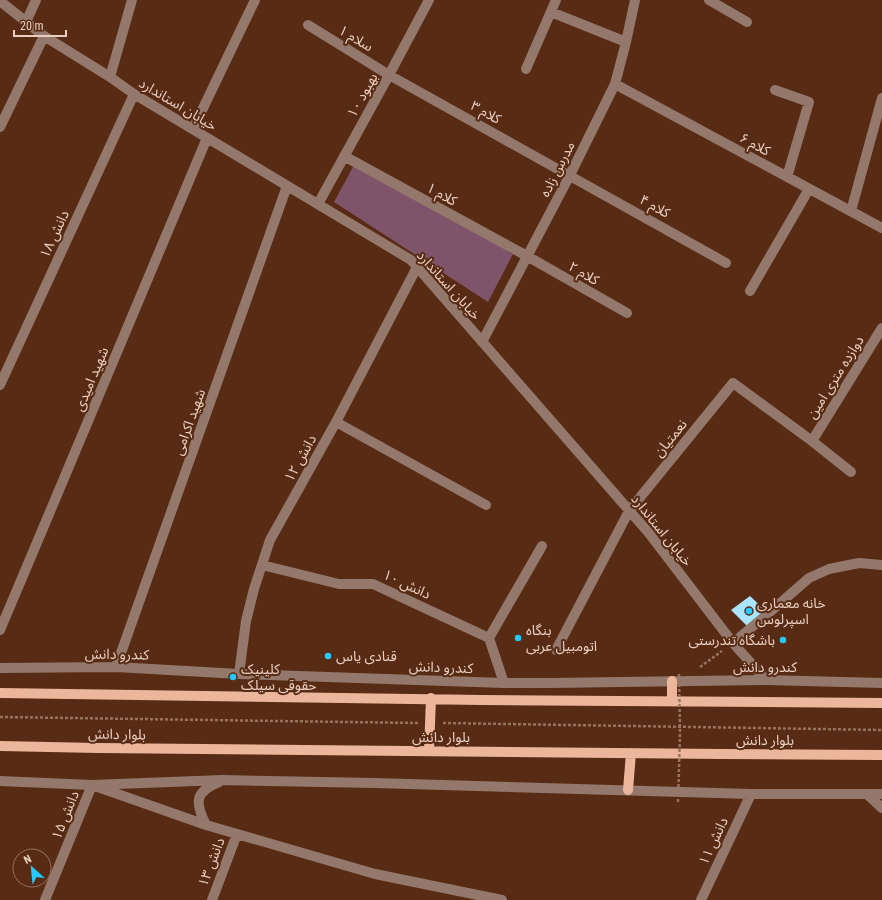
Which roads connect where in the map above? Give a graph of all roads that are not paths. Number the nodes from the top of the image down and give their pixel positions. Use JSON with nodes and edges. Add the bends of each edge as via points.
{"nodes":[{"id":1,"x":36,"y":0,"type":"edge"},
{"id":2,"x":132,"y":0,"type":"edge"},
{"id":3,"x":255,"y":0,"type":"edge"},
{"id":4,"x":429,"y":0,"type":"edge"},
{"id":5,"x":556,"y":0,"type":"edge"},
{"id":6,"x":635,"y":0,"type":"edge"},
{"id":7,"x":709,"y":0,"type":"edge"},
{"id":8,"x":0,"y":1,"type":"edge"},
{"id":9,"x":551,"y":12,"type":"junction"},
{"id":10,"x":26,"y":22,"type":"junction"},
{"id":11,"x":747,"y":22,"type":"dead end"},
{"id":12,"x":308,"y":25,"type":"dead end"},
{"id":13,"x":44,"y":36,"type":"junction"},
{"id":14,"x":626,"y":42,"type":"junction"},
{"id":15,"x":526,"y":69,"type":"dead end"},
{"id":16,"x":389,"y":75,"type":"junction"},
{"id":17,"x":110,"y":77,"type":"junction"},
{"id":18,"x":615,"y":84,"type":"junction"},
{"id":19,"x":775,"y":90,"type":"dead end"},
{"id":20,"x":134,"y":94,"type":"junction"},
{"id":21,"x":882,"y":98,"type":"edge"},
{"id":22,"x":0,"y":127,"type":"edge"},
{"id":23,"x":193,"y":129,"type":"junction"},
{"id":24,"x":207,"y":138,"type":"junction"},
{"id":25,"x":344,"y":156,"type":"junction"},
{"id":26,"x":570,"y":175,"type":"junction"},
{"id":27,"x":787,"y":177,"type":"junction"},
{"id":28,"x":287,"y":186,"type":"junction"},
{"id":29,"x":809,"y":189,"type":"junction"},
{"id":30,"x":318,"y":204,"type":"junction"},
{"id":31,"x":851,"y":211,"type":"junction"},
{"id":32,"x":882,"y":228,"type":"edge"},
{"id":33,"x":527,"y":256,"type":"junction"},
{"id":34,"x":726,"y":262,"type":"dead end"},
{"id":35,"x":417,"y":266,"type":"junction"},
{"id":36,"x":750,"y":291,"type":"dead end"},
{"id":37,"x":627,"y":313,"type":"dead end"},
{"id":38,"x":882,"y":328,"type":"edge"},
{"id":39,"x":482,"y":342,"type":"junction"},
{"id":40,"x":0,"y":385,"type":"edge"},
{"id":41,"x":336,"y":422,"type":"junction"},
{"id":42,"x":812,"y":441,"type":"junction"},
{"id":43,"x":851,"y":472,"type":"dead end"},
{"id":44,"x":486,"y":505,"type":"dead end"},
{"id":45,"x":629,"y":511,"type":"junction"},
{"id":46,"x":542,"y":546,"type":"dead end"},
{"id":47,"x":262,"y":565,"type":"junction"},
{"id":48,"x":882,"y":565,"type":"edge"},
{"id":49,"x":0,"y":630,"type":"edge"},
{"id":50,"x":490,"y":638,"type":"junction"},
{"id":51,"x":733,"y":643,"type":"junction"},
{"id":52,"x":556,"y":650,"type":"dead end"},
{"id":53,"x":116,"y":667,"type":"junction"},
{"id":54,"x":0,"y":668,"type":"edge"},
{"id":55,"x":239,"y":674,"type":"junction"},
{"id":56,"x":766,"y":680,"type":"junction"},
{"id":57,"x":672,"y":681,"type":"junction"},
{"id":58,"x":504,"y":683,"type":"junction"},
{"id":59,"x":882,"y":683,"type":"edge"},
{"id":60,"x":0,"y":693,"type":"edge"},
{"id":61,"x":431,"y":698,"type":"junction"},
{"id":62,"x":672,"y":702,"type":"junction"},
{"id":63,"x":882,"y":703,"type":"edge"},
{"id":64,"x":0,"y":746,"type":"edge"},
{"id":65,"x":429,"y":751,"type":"junction"},
{"id":66,"x":631,"y":753,"type":"junction"},
{"id":67,"x":882,"y":755,"type":"edge"},
{"id":68,"x":222,"y":780,"type":"junction"},
{"id":69,"x":0,"y":781,"type":"edge"},
{"id":70,"x":92,"y":786,"type":"junction"},
{"id":71,"x":628,"y":790,"type":"junction"},
{"id":72,"x":751,"y":794,"type":"junction"},
{"id":73,"x":867,"y":794,"type":"junction"},
{"id":74,"x":882,"y":794,"type":"edge"},
{"id":75,"x":882,"y":808,"type":"edge"},
{"id":76,"x":206,"y":825,"type":"junction"},
{"id":77,"x":237,"y":834,"type":"junction"},
{"id":78,"x":45,"y":900,"type":"edge"},
{"id":79,"x":212,"y":900,"type":"edge"},
{"id":80,"x":502,"y":900,"type":"edge"},
{"id":81,"x":701,"y":900,"type":"edge"}],
"edges":[{"from":1,"to":10,"type":"street"},
{"from":2,"to":17,"type":"street"},
{"from":3,"to":23,"type":"street"},
{"from":4,"to":16,"type":"street","name":"بهبود ۱۰"},
{"from":5,"to":9,"type":"street"},
{"from":6,"to":14,"type":"street","name":"مدرس زاده"},
{"from":7,"to":11,"type":"street"},
{"from":8,"to":10,"type":"street","name":"خیابان استاندارد"},
{"from":9,"to":14,"type":"street"},
{"from":9,"to":15,"type":"street"},
{"from":10,"to":13,"type":"street","name":"خیابان استاندارد"},
{"from":12,"to":16,"type":"street","name":"سلام ۱"},
{"from":13,"to":17,"type":"street","name":"خیابان استاندارد"},
{"from":13,"to":22,"type":"street"},
{"from":14,"to":18,"type":"street","name":"مدرس زاده"},
{"from":16,"to":25,"type":"street","name":"بهبود ۱۰"},
{"from":16,"to":26,"type":"street","name":"کلام ۳"},
{"from":17,"to":20,"type":"street","name":"خیابان استاندارد"},
{"from":18,"to":26,"type":"street","name":"مدرس زاده"},
{"from":18,"to":27,"type":"street","name":"کلام ۶"},
{"from":19,"to":27,"type":"street","via":[[809,102]]},
{"from":20,"to":23,"type":"street","name":"خیابان استاندارد"},
{"from":20,"to":40,"type":"street","name":"دانش ۱۸"},
{"from":21,"to":31,"type":"street"},
{"from":23,"to":24,"type":"street","name":"خیابان استاندارد"},
{"from":24,"to":28,"type":"street","name":"خیابان استاندارد"},
{"from":24,"to":49,"type":"street","name":"شهید امیدی"},
{"from":25,"to":30,"type":"street","name":"بهبود ۱۰"},
{"from":25,"to":33,"type":"street","name":"کلام ۱"},
{"from":26,"to":33,"type":"street","name":"مدرس زاده"},
{"from":26,"to":34,"type":"street","name":"کلام ۴"},
{"from":27,"to":29,"type":"street","name":"کلام ۶"},
{"from":28,"to":30,"type":"street","name":"خیابان استاندارد"},
{"from":28,"to":53,"type":"street","name":"شهید اکرامی"},
{"from":29,"to":31,"type":"street","name":"کلام ۶"},
{"from":29,"to":36,"type":"street"},
{"from":30,"to":35,"type":"street","name":"خیابان استاندارد"},
{"from":31,"to":32,"type":"street","name":"کلام ۶"},
{"from":33,"to":37,"type":"street","name":"کلام ۲"},
{"from":33,"to":39,"type":"street","name":"مدرس زاده"},
{"from":35,"to":39,"type":"street","name":"خیابان استاندارد"},
{"from":35,"to":41,"type":"street","name":"دانش ۱۲"},
{"from":38,"to":42,"type":"street","name":"دوازده متری امین"},
{"from":39,"to":45,"type":"street","name":"خیابان استاندارد"},
{"from":41,"to":44,"type":"street"},
{"from":41,"to":47,"type":"street","name":"دانش ۱۲","via":[[270,540]]},
{"from":42,"to":43,"type":"street"},
{"from":42,"to":45,"type":"street","name":"نعمتیان","via":[[733,383]]},
{"from":45,"to":51,"type":"street","name":"خیابان استاندارد"},
{"from":45,"to":52,"type":"street","name":"نعمتیان"},
{"from":46,"to":50,"type":"street"},
{"from":47,"to":50,"type":"street","name":"دانش ۱۰","via":[[339,584],[373,584]]},
{"from":47,"to":55,"type":"street","name":"دانش ۱۲","via":[[246,621]]},
{"from":48,"to":51,"type":"street","via":[[859,563],[828,568],[809,578]]},
{"from":50,"to":58,"type":"street"},
{"from":51,"to":56,"type":"street","name":"خیابان استاندارد"},
{"from":53,"to":54,"type":"street","name":"کندرو دانش"},
{"from":53,"to":55,"type":"street","name":"کندرو دانش"},
{"from":55,"to":58,"type":"street","name":"کندرو دانش"},
{"from":56,"to":57,"type":"street","name":"کندرو دانش"},
{"from":56,"to":59,"type":"street","name":"کندرو دانش"},
{"from":57,"to":58,"type":"street","name":"کندرو دانش"},
{"from":57,"to":62,"type":"main road"},
{"from":60,"to":61,"type":"main road"},
{"from":61,"to":62,"type":"main road"},
{"from":61,"to":65,"type":"main road"},
{"from":62,"to":63,"type":"main road"},
{"from":64,"to":65,"type":"main road","name":"بلوار دانش"},
{"from":65,"to":66,"type":"main road","name":"بلوار دانش"},
{"from":66,"to":67,"type":"main road","name":"بلوار دانش"},
{"from":66,"to":71,"type":"main road"},
{"from":68,"to":70,"type":"street"},
{"from":68,"to":71,"type":"street"},
{"from":68,"to":76,"type":"street","via":[[210,785],[198,800],[199,812]]},
{"from":69,"to":70,"type":"street"},
{"from":70,"to":76,"type":"street"},
{"from":70,"to":78,"type":"street","name":"دانش ۱۵"},
{"from":71,"to":72,"type":"street"},
{"from":72,"to":73,"type":"street"},
{"from":72,"to":81,"type":"street","name":"دانش ۱۱"},
{"from":73,"to":74,"type":"street"},
{"from":73,"to":75,"type":"street"},
{"from":76,"to":77,"type":"street"},
{"from":77,"to":79,"type":"street","name":"دانش ۱۳"},
{"from":77,"to":80,"type":"street","via":[[375,874]]}]}
